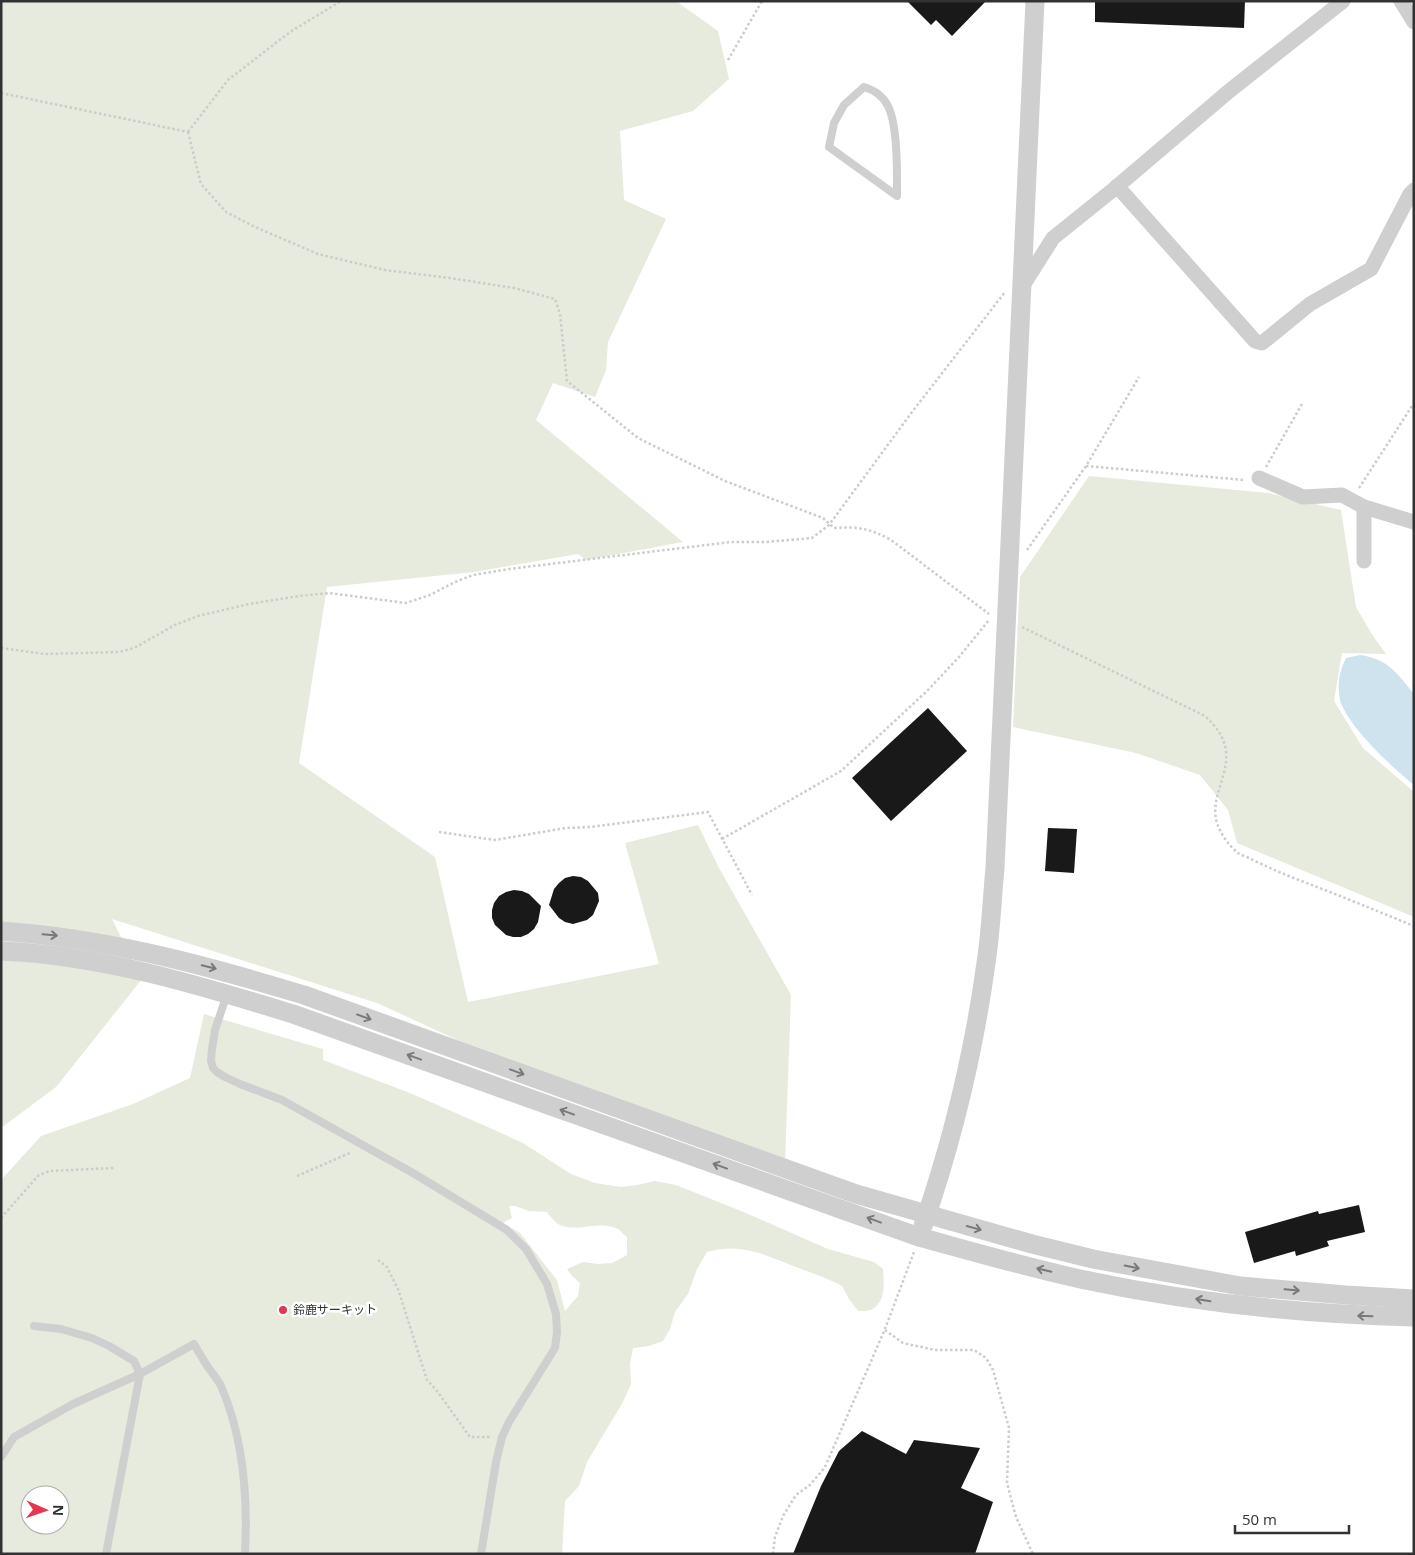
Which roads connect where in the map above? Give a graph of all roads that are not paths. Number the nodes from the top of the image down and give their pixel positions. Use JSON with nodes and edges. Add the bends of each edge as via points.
{"nodes":[{"id":1,"x":1035,"y":1,"type":"edge"},
{"id":2,"x":1343,"y":1,"type":"edge"},
{"id":3,"x":1401,"y":1,"type":"edge"},
{"id":4,"x":1414,"y":22,"type":"edge"},
{"id":5,"x":1117,"y":186,"type":"junction"},
{"id":6,"x":1414,"y":190,"type":"edge"},
{"id":7,"x":897,"y":196,"type":"joint"},
{"id":8,"x":1015,"y":287,"type":"junction"},
{"id":9,"x":1259,"y":478,"type":"road end"},
{"id":10,"x":1358,"y":504,"type":"junction"},
{"id":11,"x":1414,"y":522,"type":"edge"},
{"id":12,"x":1364,"y":561,"type":"dead end"},
{"id":13,"x":1,"y":931,"type":"edge"},
{"id":14,"x":1,"y":951,"type":"edge"},
{"id":15,"x":227,"y":994,"type":"junction"},
{"id":16,"x":927,"y":1215,"type":"junction"},
{"id":17,"x":920,"y":1237,"type":"junction"},
{"id":18,"x":1414,"y":1299,"type":"edge"},
{"id":19,"x":1414,"y":1318,"type":"edge"},
{"id":20,"x":34,"y":1326,"type":"dead end"},
{"id":21,"x":140,"y":1374,"type":"junction"},
{"id":22,"x":1,"y":1457,"type":"edge"},
{"id":23,"x":106,"y":1554,"type":"edge"},
{"id":24,"x":245,"y":1554,"type":"edge"},
{"id":25,"x":481,"y":1554,"type":"edge"}],
"edges":[{"from":1,"to":8,"type":"street"},
{"from":2,"to":5,"type":"street"},
{"from":3,"to":4,"type":"street"},
{"from":5,"to":6,"type":"street","via":[[1255,341],[1262,343],[1310,304],[1371,269]]},
{"from":5,"to":8,"type":"street","via":[[1053,238]]},
{"from":7,"to":7,"type":"lane","via":[[898,163],[892,118],[888,106],[873,89],[864,87],[844,105],[834,123],[829,147]]},
{"from":8,"to":16,"type":"street","via":[[1000,618],[995,868],[986,963],[950,1139]]},
{"from":9,"to":10,"type":"street","via":[[1302,497],[1342,495]]},
{"from":10,"to":11,"type":"street"},
{"from":10,"to":12,"type":"street"},
{"from":13,"to":16,"type":"street","one_way":true,"via":[[71,937],[149,953],[304,995],[856,1194]]},
{"from":14,"to":15,"type":"street","via":[[72,958]]},
{"from":17,"to":15,"type":"street","one_way":true,"via":[[293,1014]]},
{"from":15,"to":25,"type":"lane","via":[[212,1049],[211,1061],[217,1072],[282,1100],[507,1230],[526,1249],[547,1284],[556,1314],[554,1348],[502,1437]]},
{"from":16,"to":17,"type":"street"},
{"from":16,"to":18,"type":"street","one_way":true,"via":[[1093,1260],[1161,1273],[1240,1286]]},
{"from":19,"to":17,"type":"street","one_way":true,"via":[[1239,1306],[1076,1278]]},
{"from":20,"to":21,"type":"lane","via":[[61,1329],[92,1338],[134,1361]]},
{"from":21,"to":22,"type":"lane","via":[[73,1404],[14,1437]]},
{"from":21,"to":23,"type":"lane"},
{"from":21,"to":24,"type":"lane","via":[[194,1344],[221,1386],[242,1463],[247,1521]]}]}
